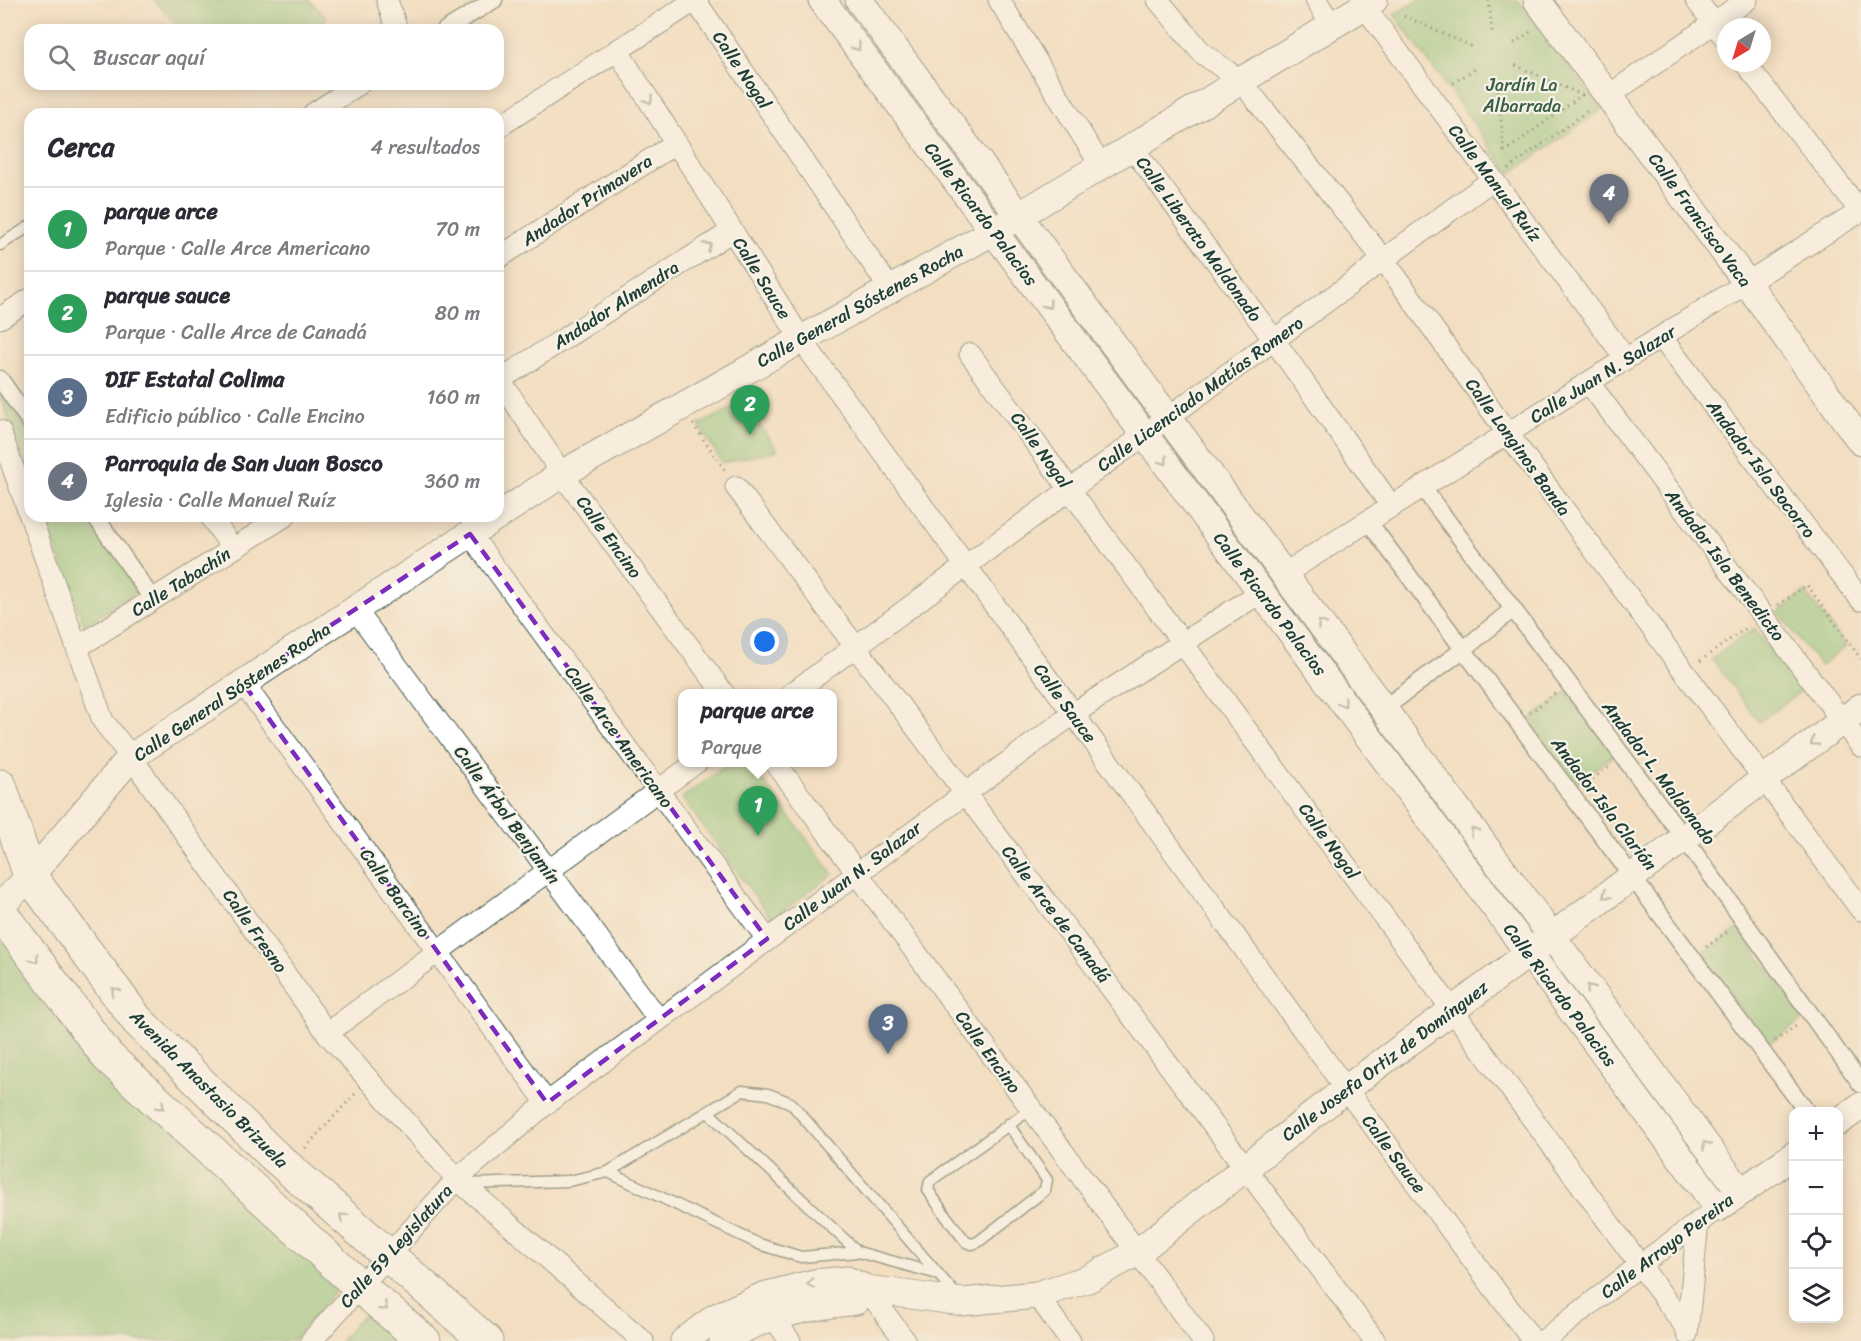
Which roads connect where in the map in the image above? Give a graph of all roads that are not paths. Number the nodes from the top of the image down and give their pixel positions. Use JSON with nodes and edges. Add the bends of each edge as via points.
{"nodes":[{"id":1,"x":387,"y":0,"type":"edge"},
{"id":2,"x":494,"y":0,"type":"edge"},
{"id":3,"x":695,"y":0,"type":"edge"},
{"id":4,"x":822,"y":0,"type":"edge"},
{"id":5,"x":859,"y":0,"type":"edge"},
{"id":6,"x":999,"y":0,"type":"edge"},
{"id":7,"x":1158,"y":0,"type":"edge"},
{"id":8,"x":1316,"y":0,"type":"edge"},
{"id":9,"x":1537,"y":0,"type":"edge"},
{"id":10,"x":1696,"y":0,"type":"edge"},
{"id":11,"x":1747,"y":0,"type":"edge"},
{"id":12,"x":1369,"y":3,"type":"edge"},
{"id":13,"x":1731,"y":18,"type":"edge"},
{"id":14,"x":395,"y":24,"type":"edge"},
{"id":15,"x":455,"y":24,"type":"edge"},
{"id":16,"x":1332,"y":26,"type":"junction"},
{"id":17,"x":1717,"y":27,"type":"edge"},
{"id":18,"x":1717,"y":33,"type":"edge"},
{"id":19,"x":617,"y":50,"type":"junction"},
{"id":20,"x":1752,"y":72,"type":"edge"},
{"id":21,"x":1241,"y":81,"type":"junction"},
{"id":22,"x":350,"y":90,"type":"edge"},
{"id":23,"x":1608,"y":96,"type":"junction"},
{"id":24,"x":325,"y":108,"type":"edge"},
{"id":25,"x":504,"y":123,"type":"edge"},
{"id":26,"x":676,"y":143,"type":"junction"},
{"id":27,"x":1132,"y":147,"type":"junction"},
{"id":28,"x":1101,"y":166,"type":"junction"},
{"id":29,"x":1492,"y":180,"type":"junction"},
{"id":30,"x":1861,"y":212,"type":"edge"},
{"id":31,"x":1018,"y":216,"type":"junction"},
{"id":32,"x":24,"y":230,"type":"edge"},
{"id":33,"x":732,"y":231,"type":"junction"},
{"id":34,"x":994,"y":231,"type":"junction"},
{"id":35,"x":0,"y":245,"type":"edge"},
{"id":36,"x":504,"y":254,"type":"edge"},
{"id":37,"x":1384,"y":260,"type":"junction"},
{"id":38,"x":1747,"y":283,"type":"junction"},
{"id":39,"x":890,"y":289,"type":"junction"},
{"id":40,"x":24,"y":302,"type":"edge"},
{"id":41,"x":0,"y":318,"type":"edge"},
{"id":42,"x":1661,"y":337,"type":"junction"},
{"id":43,"x":801,"y":339,"type":"junction"},
{"id":44,"x":1274,"y":340,"type":"junction"},
{"id":45,"x":970,"y":354,"type":"dead end"},
{"id":46,"x":1626,"y":359,"type":"junction"},
{"id":47,"x":504,"y":376,"type":"edge"},
{"id":48,"x":0,"y":379,"type":"edge"},
{"id":49,"x":1589,"y":383,"type":"junction"},
{"id":50,"x":504,"y":387,"type":"edge"},
{"id":51,"x":24,"y":413,"type":"edge"},
{"id":52,"x":1168,"y":418,"type":"junction"},
{"id":53,"x":0,"y":431,"type":"edge"},
{"id":54,"x":1508,"y":434,"type":"junction"},
{"id":55,"x":1144,"y":435,"type":"junction"},
{"id":56,"x":1861,"y":442,"type":"edge"},
{"id":57,"x":562,"y":474,"type":"junction"},
{"id":58,"x":8,"y":481,"type":"edge"},
{"id":59,"x":736,"y":487,"type":"road end"},
{"id":60,"x":1422,"y":487,"type":"junction"},
{"id":61,"x":1070,"y":489,"type":"junction"},
{"id":62,"x":1392,"y":507,"type":"junction"},
{"id":63,"x":504,"y":512,"type":"edge"},
{"id":64,"x":24,"y":519,"type":"edge"},
{"id":65,"x":25,"y":522,"type":"edge"},
{"id":66,"x":99,"y":522,"type":"edge"},
{"id":67,"x":214,"y":522,"type":"edge"},
{"id":68,"x":276,"y":522,"type":"edge"},
{"id":69,"x":489,"y":522,"type":"edge"},
{"id":70,"x":1368,"y":522,"type":"junction"},
{"id":71,"x":470,"y":534,"type":"junction"},
{"id":72,"x":233,"y":549,"type":"junction"},
{"id":73,"x":966,"y":565,"type":"junction"},
{"id":74,"x":1284,"y":574,"type":"junction"},
{"id":75,"x":1261,"y":592,"type":"junction"},
{"id":76,"x":153,"y":600,"type":"junction"},
{"id":77,"x":1861,"y":600,"type":"edge"},
{"id":78,"x":355,"y":609,"type":"junction"},
{"id":79,"x":1513,"y":609,"type":"junction"},
{"id":80,"x":1182,"y":642,"type":"junction"},
{"id":81,"x":855,"y":646,"type":"junction"},
{"id":82,"x":78,"y":647,"type":"junction"},
{"id":83,"x":1464,"y":649,"type":"junction"},
{"id":84,"x":243,"y":683,"type":"junction"},
{"id":85,"x":721,"y":689,"type":"edge"},
{"id":86,"x":796,"y":689,"type":"edge"},
{"id":87,"x":1383,"y":709,"type":"junction"},
{"id":88,"x":1073,"y":714,"type":"junction"},
{"id":89,"x":1851,"y":714,"type":"edge"},
{"id":90,"x":1861,"y":746,"type":"edge"},
{"id":91,"x":131,"y":757,"type":"junction"},
{"id":92,"x":690,"y":767,"type":"edge"},
{"id":93,"x":779,"y":767,"type":"edge"},
{"id":94,"x":1763,"y":779,"type":"junction"},
{"id":95,"x":0,"y":786,"type":"edge"},
{"id":96,"x":658,"y":790,"type":"junction"},
{"id":97,"x":965,"y":792,"type":"junction"},
{"id":98,"x":1684,"y":837,"type":"junction"},
{"id":99,"x":549,"y":871,"type":"junction"},
{"id":100,"x":856,"y":873,"type":"junction"},
{"id":101,"x":1633,"y":875,"type":"junction"},
{"id":102,"x":30,"y":876,"type":"junction"},
{"id":103,"x":0,"y":907,"type":"edge"},
{"id":104,"x":1861,"y":910,"type":"edge"},
{"id":105,"x":0,"y":912,"type":"edge"},
{"id":106,"x":1551,"y":935,"type":"junction"},
{"id":107,"x":767,"y":939,"type":"junction"},
{"id":108,"x":438,"y":952,"type":"junction"},
{"id":109,"x":1528,"y":952,"type":"junction"},
{"id":110,"x":1453,"y":1010,"type":"junction"},
{"id":111,"x":659,"y":1020,"type":"junction"},
{"id":112,"x":327,"y":1033,"type":"junction"},
{"id":113,"x":1861,"y":1084,"type":"edge"},
{"id":114,"x":1346,"y":1089,"type":"junction"},
{"id":115,"x":547,"y":1103,"type":"junction"},
{"id":116,"x":1861,"y":1106,"type":"edge"},
{"id":117,"x":1803,"y":1107,"type":"edge"},
{"id":118,"x":1031,"y":1109,"type":"junction"},
{"id":119,"x":708,"y":1112,"type":"junction"},
{"id":120,"x":1843,"y":1119,"type":"edge"},
{"id":121,"x":1008,"y":1124,"type":"junction"},
{"id":122,"x":1789,"y":1158,"type":"edge"},
{"id":123,"x":1245,"y":1167,"type":"junction"},
{"id":124,"x":608,"y":1172,"type":"junction"},
{"id":125,"x":460,"y":1182,"type":"junction"},
{"id":126,"x":1741,"y":1191,"type":"junction"},
{"id":127,"x":1708,"y":1215,"type":"junction"},
{"id":128,"x":858,"y":1252,"type":"junction"},
{"id":129,"x":1138,"y":1252,"type":"junction"},
{"id":130,"x":386,"y":1256,"type":"junction"},
{"id":131,"x":1640,"y":1265,"type":"junction"},
{"id":132,"x":938,"y":1274,"type":"junction"},
{"id":133,"x":359,"y":1286,"type":"junction"},
{"id":134,"x":867,"y":1289,"type":"junction"},
{"id":135,"x":1037,"y":1295,"type":"junction"},
{"id":136,"x":962,"y":1302,"type":"junction"},
{"id":137,"x":774,"y":1318,"type":"junction"},
{"id":138,"x":1688,"y":1335,"type":"edge"},
{"id":139,"x":311,"y":1341,"type":"edge"},
{"id":140,"x":424,"y":1341,"type":"edge"},
{"id":141,"x":486,"y":1341,"type":"edge"},
{"id":142,"x":643,"y":1341,"type":"edge"},
{"id":143,"x":684,"y":1341,"type":"edge"},
{"id":144,"x":723,"y":1341,"type":"edge"},
{"id":145,"x":790,"y":1341,"type":"edge"},
{"id":146,"x":905,"y":1341,"type":"edge"},
{"id":147,"x":1070,"y":1341,"type":"edge"},
{"id":148,"x":1203,"y":1341,"type":"edge"},
{"id":149,"x":1375,"y":1341,"type":"edge"},
{"id":150,"x":1533,"y":1341,"type":"edge"},
{"id":151,"x":1543,"y":1341,"type":"edge"}],
"edges":[{"from":1,"to":14,"type":"street"},
{"from":2,"to":15,"type":"street"},
{"from":3,"to":19,"type":"street"},
{"from":3,"to":39,"type":"street","name":"Calle Nogal"},
{"from":4,"to":34,"type":"street","name":"Calle Ricardo Palacios","one_way":true},
{"from":5,"to":31,"type":"street","name":"Calle Ricardo Palacios"},
{"from":6,"to":28,"type":"street"},
{"from":7,"to":21,"type":"street","name":"Calle Longinos Banda","via":[[1202,53]]},
{"from":8,"to":16,"type":"street"},
{"from":9,"to":23,"type":"street","name":"Calle Francisco Vaca"},
{"from":10,"to":17,"type":"street"},
{"from":11,"to":13,"type":"street"},
{"from":12,"to":16,"type":"street","name":"Calle General Sóstenes Rocha"},
{"from":12,"to":29,"type":"street","name":"Calle Manuel Ruíz"},
{"from":16,"to":21,"type":"street","name":"Calle General Sóstenes Rocha"},
{"from":18,"to":23,"type":"street"},
{"from":19,"to":25,"type":"street"},
{"from":19,"to":26,"type":"street","name":"Calle Sauce","one_way":true},
{"from":20,"to":30,"type":"street"},
{"from":21,"to":27,"type":"street","name":"Calle General Sóstenes Rocha"},
{"from":21,"to":37,"type":"street","name":"Calle Longinos Banda"},
{"from":22,"to":24,"type":"street"},
{"from":23,"to":38,"type":"street","name":"Calle Francisco Vaca"},
{"from":26,"to":33,"type":"street","name":"Calle Sauce"},
{"from":26,"to":36,"type":"street","name":"Andador Primavera"},
{"from":27,"to":28,"type":"street","name":"Calle General Sóstenes Rocha"},
{"from":27,"to":44,"type":"street","name":"Calle Liberato Maldonado"},
{"from":28,"to":31,"type":"street","name":"Calle General Sóstenes Rocha"},
{"from":29,"to":37,"type":"street","name":"Calle Licenciado Matías Romero"},
{"from":29,"to":46,"type":"street","name":"Calle Manuel Ruíz"},
{"from":30,"to":38,"type":"street","name":"Calle Juan N. Salazar"},
{"from":31,"to":34,"type":"street","name":"Calle General Sóstenes Rocha"},
{"from":31,"to":52,"type":"street","name":"Calle Ricardo Palacios"},
{"from":32,"to":35,"type":"lane"},
{"from":33,"to":43,"type":"street","name":"Calle Sauce"},
{"from":47,"to":33,"type":"street","name":"Andador Almendra","one_way":true},
{"from":34,"to":39,"type":"street","name":"Calle General Sóstenes Rocha"},
{"from":34,"to":55,"type":"street","name":"Calle Ricardo Palacios","one_way":true},
{"from":37,"to":44,"type":"street","name":"Calle Licenciado Matías Romero"},
{"from":37,"to":54,"type":"street","name":"Calle Longinos Banda"},
{"from":38,"to":42,"type":"street","name":"Calle Juan N. Salazar"},
{"from":38,"to":56,"type":"street","name":"Calle Francisco Vaca"},
{"from":39,"to":43,"type":"street","name":"Calle General Sóstenes Rocha"},
{"from":40,"to":41,"type":"street"},
{"from":42,"to":46,"type":"street","name":"Calle Juan N. Salazar"},
{"from":42,"to":77,"type":"street","name":"Andador Isla Socorro"},
{"from":43,"to":57,"type":"street","name":"Calle General Sóstenes Rocha"},
{"from":43,"to":73,"type":"street","name":"Calle Sauce"},
{"from":44,"to":52,"type":"street","name":"Calle Licenciado Matías Romero"},
{"from":44,"to":62,"type":"street","name":"Calle Liberato Maldonado"},
{"from":45,"to":61,"type":"street","name":"Calle Nogal"},
{"from":46,"to":49,"type":"street","name":"Calle Juan N. Salazar"},
{"from":48,"to":51,"type":"street"},
{"from":49,"to":54,"type":"street","name":"Calle Juan N. Salazar"},
{"from":49,"to":89,"type":"street","name":"Andador Isla Benedicto"},
{"from":50,"to":57,"type":"street","name":"Calle Encino"},
{"from":52,"to":55,"type":"street","name":"Calle Licenciado Matías Romero"},
{"from":52,"to":74,"type":"street","name":"Calle Ricardo Palacios"},
{"from":53,"to":58,"type":"street","name":"Calle Fresno"},
{"from":54,"to":60,"type":"street","name":"Calle Juan N. Salazar"},
{"from":54,"to":94,"type":"street","name":"Calle Longinos Banda"},
{"from":55,"to":61,"type":"street","name":"Calle Licenciado Matías Romero"},
{"from":55,"to":75,"type":"street","name":"Calle Ricardo Palacios","one_way":true},
{"from":57,"to":63,"type":"street","name":"Calle General Sóstenes Rocha"},
{"from":57,"to":85,"type":"street","name":"Calle Encino"},
{"from":58,"to":64,"type":"street","name":"Calle Fresno"},
{"from":59,"to":81,"type":"street","name":"Calle Arce de Canadá"},
{"from":60,"to":62,"type":"street","name":"Calle Juan N. Salazar"},
{"from":60,"to":79,"type":"street","name":"Andador L. Maldonado"},
{"from":61,"to":73,"type":"street","name":"Calle Licenciado Matías Romero"},
{"from":61,"to":80,"type":"street","name":"Calle Nogal"},
{"from":62,"to":70,"type":"street","name":"Calle Juan N. Salazar"},
{"from":65,"to":82,"type":"street","name":"Calle Fresno"},
{"from":66,"to":76,"type":"street"},
{"from":67,"to":72,"type":"street"},
{"from":68,"to":72,"type":"street","name":"Calle Tabachín"},
{"from":69,"to":71,"type":"street","name":"Calle General Sóstenes Rocha"},
{"from":70,"to":74,"type":"street","name":"Calle Juan N. Salazar"},
{"from":70,"to":83,"type":"street","name":"Andador Isla Clarión"},
{"from":71,"to":78,"type":"street","name":"Calle General Sóstenes Rocha"},
{"from":71,"to":96,"type":"street","name":"Calle Arce Americano"},
{"from":72,"to":76,"type":"street","name":"Calle Tabachín"},
{"from":73,"to":81,"type":"street","name":"Calle Licenciado Matías Romero"},
{"from":73,"to":88,"type":"street","name":"Calle Sauce"},
{"from":87,"to":74,"type":"street","name":"Calle Ricardo Palacios","one_way":true},
{"from":75,"to":80,"type":"street","name":"Calle Juan N. Salazar"},
{"from":75,"to":109,"type":"street","name":"Calle Ricardo Palacios","one_way":true},
{"from":76,"to":82,"type":"street","name":"Calle Tabachín"},
{"from":78,"to":84,"type":"street","name":"Calle General Sóstenes Rocha"},
{"from":78,"to":99,"type":"street","name":"Calle Árbol Benjamín"},
{"from":79,"to":83,"type":"street"},
{"from":79,"to":98,"type":"street","name":"Andador L. Maldonado"},
{"from":80,"to":88,"type":"street","name":"Calle Juan N. Salazar"},
{"from":80,"to":110,"type":"street","name":"Calle Nogal"},
{"from":81,"to":86,"type":"street","name":"Calle Licenciado Matías Romero"},
{"from":81,"to":97,"type":"street","name":"Calle Arce de Canadá"},
{"from":82,"to":91,"type":"street","name":"Calle Fresno","via":[[103,721]]},
{"from":83,"to":87,"type":"street"},
{"from":83,"to":101,"type":"street","name":"Andador Isla Clarión"},
{"from":84,"to":91,"type":"street","name":"Calle General Sóstenes Rocha"},
{"from":84,"to":108,"type":"street","name":"Calle Barcino"},
{"from":106,"to":87,"type":"street","name":"Calle Ricardo Palacios","one_way":true},
{"from":88,"to":97,"type":"street","name":"Calle Juan N. Salazar"},
{"from":88,"to":114,"type":"street","name":"Calle Sauce"},
{"from":89,"to":90,"type":"street","name":"Andador Isla Benedicto"},
{"from":89,"to":94,"type":"street","name":"Calle Josefa Ortiz de Domínguez","one_way":true},
{"from":91,"to":102,"type":"street","name":"Calle General Sóstenes Rocha"},
{"from":91,"to":112,"type":"street","name":"Calle Fresno"},
{"from":92,"to":96,"type":"street"},
{"from":93,"to":100,"type":"street","name":"Calle Encino"},
{"from":94,"to":98,"type":"street","name":"Calle Josefa Ortiz de Domínguez"},
{"from":94,"to":104,"type":"street","name":"Calle Longinos Banda"},
{"from":95,"to":102,"type":"main road","name":"Avenida Anastasio Brizuela"},
{"from":96,"to":99,"type":"street"},
{"from":96,"to":107,"type":"street","name":"Calle Arce Americano"},
{"from":97,"to":100,"type":"street","name":"Calle Juan N. Salazar"},
{"from":97,"to":123,"type":"street","name":"Calle Arce de Canadá"},
{"from":98,"to":101,"type":"street","name":"Calle Josefa Ortiz de Domínguez"},
{"from":98,"to":113,"type":"street","name":"Andador L. Maldonado"},
{"from":99,"to":108,"type":"street"},
{"from":99,"to":111,"type":"street","name":"Calle Árbol Benjamín"},
{"from":100,"to":107,"type":"street","name":"Calle Juan N. Salazar"},
{"from":100,"to":118,"type":"street","name":"Calle Encino"},
{"from":101,"to":106,"type":"street","name":"Calle Josefa Ortiz de Domínguez","one_way":true},
{"from":101,"to":117,"type":"street","name":"Andador Isla Clarión"},
{"from":102,"to":103,"type":"street","name":"Calle General Sóstenes Rocha"},
{"from":130,"to":102,"type":"main road","name":"Avenida Anastasio Brizuela","one_way":true,"via":[[287,1167],[137,1020]]},
{"from":105,"to":133,"type":"main road","one_way":true,"via":[[108,1057]]},
{"from":106,"to":109,"type":"street","name":"Calle Josefa Ortiz de Domínguez"},
{"from":126,"to":106,"type":"street","name":"Calle Ricardo Palacios","one_way":true},
{"from":107,"to":111,"type":"street","name":"Calle Juan N. Salazar"},
{"from":108,"to":112,"type":"street"},
{"from":108,"to":115,"type":"street","name":"Calle Barcino"},
{"from":109,"to":110,"type":"street","name":"Calle Josefa Ortiz de Domínguez"},
{"from":109,"to":127,"type":"street","name":"Calle Ricardo Palacios"},
{"from":110,"to":114,"type":"street","name":"Calle Josefa Ortiz de Domínguez"},
{"from":110,"to":131,"type":"street","name":"Calle Nogal"},
{"from":111,"to":115,"type":"street","name":"Calle Juan N. Salazar"},
{"from":112,"to":125,"type":"street","name":"Calle Fresno"},
{"from":114,"to":123,"type":"street","name":"Calle Josefa Ortiz de Domínguez"},
{"from":114,"to":150,"type":"street","name":"Calle Sauce"},
{"from":115,"to":125,"type":"street","name":"Calle Juan N. Salazar"},
{"from":116,"to":120,"type":"street"},
{"from":118,"to":121,"type":"lane"},
{"from":118,"to":129,"type":"street","name":"Calle Encino"},
{"from":119,"to":124,"type":"lane"},
{"from":119,"to":128,"type":"lane"},
{"from":119,"to":132,"type":"lane","via":[[742,1091],[790,1103]]},
{"from":121,"to":121,"type":"lane","via":[[928,1185],[945,1215],[966,1242],[972,1244],[1047,1185]]},
{"from":122,"to":126,"type":"street","name":"Calle Arroyo Pereira"},
{"from":123,"to":129,"type":"street","name":"Calle Josefa Ortiz de Domínguez"},
{"from":123,"to":149,"type":"street","name":"Calle Arce de Canadá"},
{"from":124,"to":125,"type":"lane","via":[[569,1181]]},
{"from":124,"to":128,"type":"lane","via":[[780,1251],[801,1257]]},
{"from":125,"to":130,"type":"street","name":"Calle 59 Legislatura"},
{"from":125,"to":142,"type":"street","name":"Calle Fresno"},
{"from":126,"to":127,"type":"street","name":"Calle Arroyo Pereira"},
{"from":127,"to":131,"type":"street","name":"Calle Arroyo Pereira"},
{"from":127,"to":138,"type":"street"},
{"from":128,"to":132,"type":"lane"},
{"from":129,"to":135,"type":"street","name":"Calle Josefa Ortiz de Domínguez","via":[[1088,1279]]},
{"from":129,"to":148,"type":"street","name":"Calle Encino"},
{"from":130,"to":133,"type":"street","name":"Calle 59 Legislatura"},
{"from":130,"to":141,"type":"main road","name":"Avenida Anastasio Brizuela"},
{"from":131,"to":138,"type":"street","name":"Calle Nogal"},
{"from":131,"to":151,"type":"street","name":"Calle Arroyo Pereira"},
{"from":132,"to":136,"type":"lane"},
{"from":133,"to":139,"type":"street","name":"Calle 59 Legislatura"},
{"from":133,"to":140,"type":"main road","one_way":true},
{"from":134,"to":136,"type":"street","name":"Calle Josefa Ortiz de Domínguez"},
{"from":134,"to":137,"type":"street","via":[[856,1301],[818,1305]]},
{"from":134,"to":143,"type":"street","name":"Calle Josefa Ortiz de Domínguez","one_way":true,"via":[[847,1280],[814,1282],[763,1296],[716,1317]]},
{"from":134,"to":146,"type":"street"},
{"from":135,"to":136,"type":"street","name":"Calle Josefa Ortiz de Domínguez"},
{"from":135,"to":147,"type":"street"},
{"from":137,"to":144,"type":"street"},
{"from":137,"to":145,"type":"street"}]}
